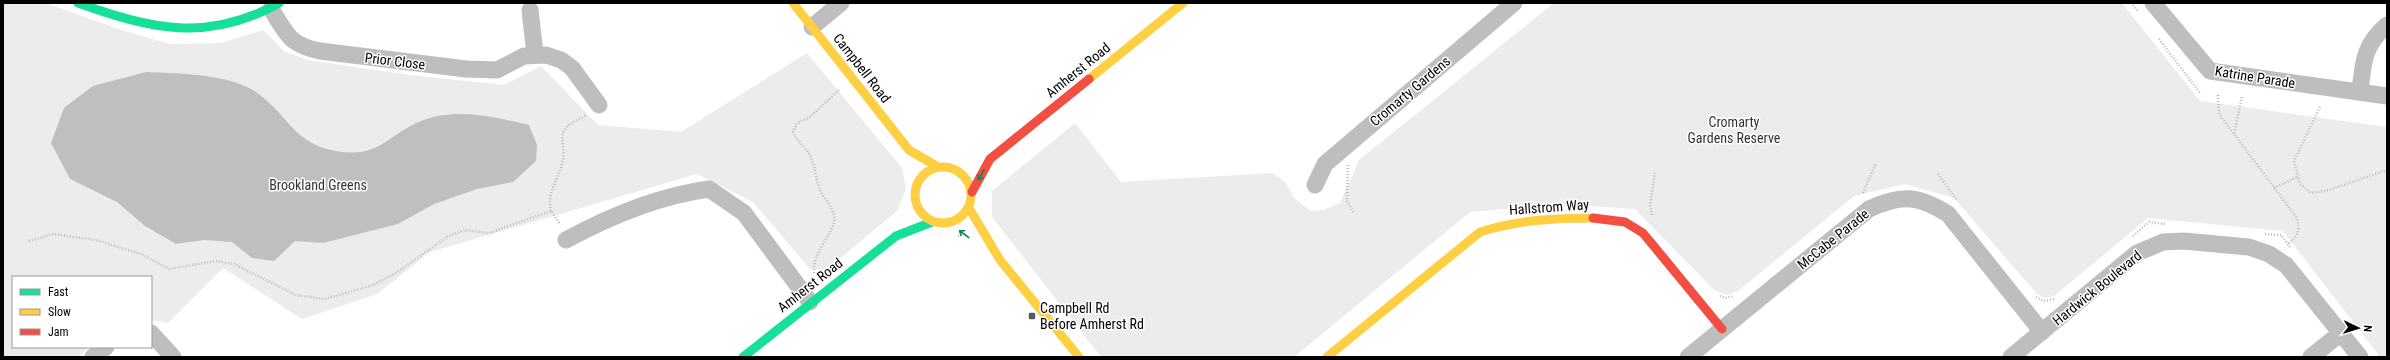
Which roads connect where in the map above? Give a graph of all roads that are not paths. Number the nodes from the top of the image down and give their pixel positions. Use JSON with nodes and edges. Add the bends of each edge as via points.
{"nodes":[{"id":1,"x":78,"y":3,"type":"edge"},
{"id":2,"x":793,"y":3,"type":"edge"},
{"id":3,"x":841,"y":3,"type":"edge"},
{"id":4,"x":1183,"y":3,"type":"edge"},
{"id":5,"x":1514,"y":3,"type":"edge"},
{"id":6,"x":275,"y":6,"type":"edge"},
{"id":7,"x":2147,"y":9,"type":"edge"},
{"id":8,"x":530,"y":10,"type":"dead end"},
{"id":9,"x":2387,"y":26,"type":"edge"},
{"id":10,"x":812,"y":27,"type":"junction"},
{"id":11,"x":534,"y":54,"type":"junction"},
{"id":12,"x":2360,"y":92,"type":"junction"},
{"id":13,"x":2387,"y":96,"type":"edge"},
{"id":14,"x":599,"y":104,"type":"road end"},
{"id":15,"x":909,"y":150,"type":"junction"},
{"id":16,"x":990,"y":159,"type":"junction"},
{"id":17,"x":978,"y":161,"type":"dead end"},
{"id":18,"x":966,"y":164,"type":"dead end"},
{"id":19,"x":938,"y":167,"type":"junction"},
{"id":20,"x":949,"y":167,"type":"junction"},
{"id":21,"x":915,"y":174,"type":"junction"},
{"id":22,"x":1315,"y":185,"type":"dead end"},
{"id":23,"x":972,"y":192,"type":"junction"},
{"id":24,"x":916,"y":203,"type":"junction"},
{"id":25,"x":969,"y":208,"type":"junction"},
{"id":26,"x":909,"y":214,"type":"dead end"},
{"id":27,"x":932,"y":222,"type":"junction"},
{"id":28,"x":902,"y":225,"type":"dead end"},
{"id":29,"x":896,"y":236,"type":"junction"},
{"id":30,"x":566,"y":240,"type":"road end"},
{"id":31,"x":981,"y":246,"type":"dead end"},
{"id":32,"x":1000,"y":260,"type":"junction"},
{"id":33,"x":810,"y":302,"type":"junction"},
{"id":34,"x":1722,"y":329,"type":"junction"},
{"id":35,"x":2042,"y":332,"type":"junction"},
{"id":36,"x":2341,"y":332,"type":"junction"},
{"id":37,"x":152,"y":334,"type":"edge"},
{"id":38,"x":105,"y":348,"type":"edge"},
{"id":39,"x":94,"y":357,"type":"edge"},
{"id":40,"x":173,"y":357,"type":"edge"},
{"id":41,"x":743,"y":357,"type":"edge"},
{"id":42,"x":1079,"y":357,"type":"edge"},
{"id":43,"x":1327,"y":357,"type":"edge"},
{"id":44,"x":1688,"y":357,"type":"edge"},
{"id":45,"x":2011,"y":357,"type":"edge"},
{"id":46,"x":2311,"y":357,"type":"edge"},
{"id":47,"x":2360,"y":357,"type":"edge"}],
"edges":[{"from":1,"to":6,"type":"street","via":[[136,23],[176,30],[224,27],[249,19]]},
{"from":2,"to":10,"type":"street","name":"Campbell Road"},
{"from":3,"to":10,"type":"street"},
{"from":4,"to":16,"type":"street","name":"Amherst Road"},
{"from":5,"to":22,"type":"street","name":"Cromarty Gardens","via":[[1325,164]]},
{"from":6,"to":11,"type":"street","name":"Prior Close","via":[[292,41],[320,51],[466,69],[497,70],[524,56]]},
{"from":7,"to":12,"type":"street","name":"Katrine Parade","via":[[2210,71]]},
{"from":8,"to":11,"type":"street"},
{"from":9,"to":12,"type":"street","via":[[2377,34],[2365,53]]},
{"from":10,"to":15,"type":"street","name":"Campbell Road"},
{"from":11,"to":14,"type":"street","via":[[561,60],[572,68]]},
{"from":12,"to":13,"type":"street","name":"Katrine Parade"},
{"from":15,"to":19,"type":"street","name":"Campbell Road"},
{"from":15,"to":21,"type":"street","name":"Campbell Road"},
{"from":16,"to":17,"type":"street","name":"Amherst Road"},
{"from":16,"to":23,"type":"street","name":"Amherst Road","one_way":true},
{"from":18,"to":20,"type":"street"},
{"from":19,"to":20,"type":"street"},
{"from":19,"to":21,"type":"street","via":[[923,175]]},
{"from":20,"to":23,"type":"street","via":[[964,176]]},
{"from":21,"to":24,"type":"street"},
{"from":23,"to":25,"type":"street","name":"Amherst Road"},
{"from":24,"to":26,"type":"street"},
{"from":24,"to":27,"type":"street","via":[[925,217]]},
{"from":25,"to":27,"type":"street","name":"Amherst Road","via":[[953,225]]},
{"from":25,"to":32,"type":"street"},
{"from":27,"to":29,"type":"street","name":"Amherst Road"},
{"from":28,"to":29,"type":"street","name":"Amherst Road"},
{"from":29,"to":33,"type":"street","name":"Amherst Road"},
{"from":30,"to":33,"type":"street","via":[[619,213],[678,194],[709,190],[744,213]]},
{"from":31,"to":32,"type":"street"},
{"from":32,"to":42,"type":"street"},
{"from":33,"to":41,"type":"street","name":"Amherst Road"},
{"from":34,"to":35,"type":"street","name":"McCabe Parade","via":[[1869,208],[1889,200],[1910,198],[1930,202],[1948,214]]},
{"from":34,"to":43,"type":"street","name":"Hallstrom Way","via":[[1643,233],[1624,222],[1602,218],[1557,218],[1508,223],[1480,232]]},
{"from":34,"to":44,"type":"street","name":"McCabe Parade"},
{"from":35,"to":36,"type":"street","name":"Hardwick Boulevard","via":[[2137,253],[2163,242],[2182,241],[2249,248],[2269,254],[2286,265]]},
{"from":35,"to":45,"type":"street","name":"Hardwick Boulevard"},
{"from":36,"to":46,"type":"street"},
{"from":36,"to":47,"type":"street","name":"Hardwick Boulevard"},
{"from":37,"to":40,"type":"street"},
{"from":38,"to":39,"type":"street"}]}
